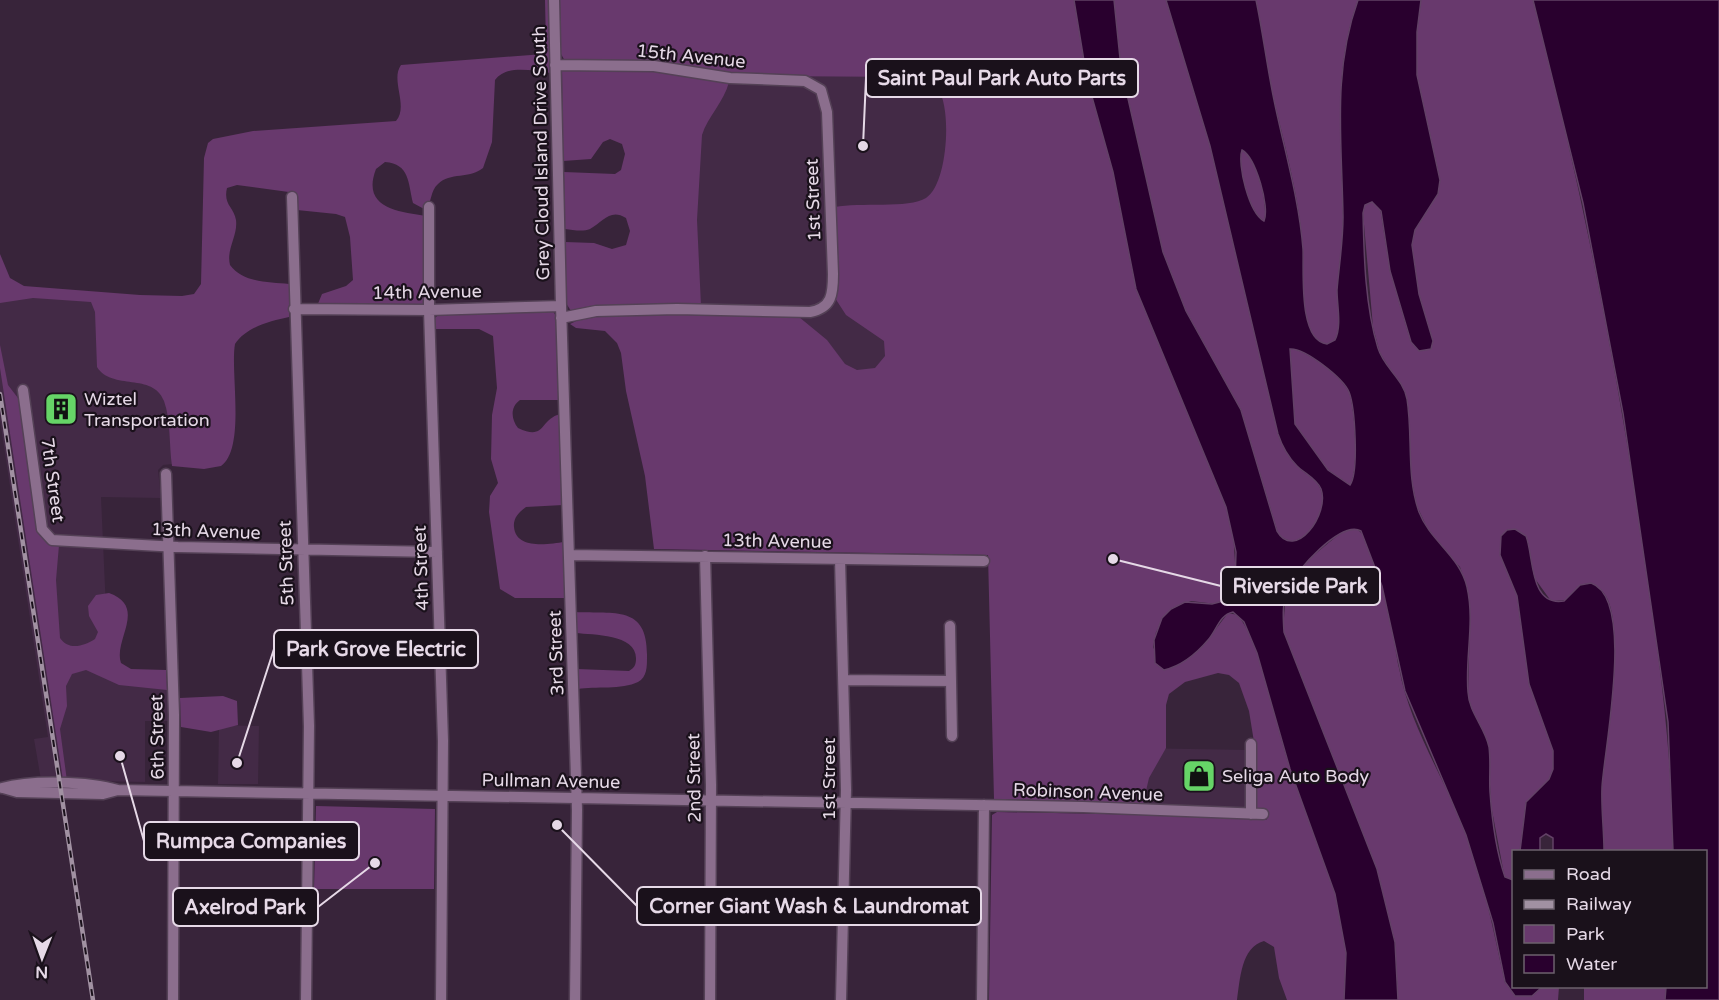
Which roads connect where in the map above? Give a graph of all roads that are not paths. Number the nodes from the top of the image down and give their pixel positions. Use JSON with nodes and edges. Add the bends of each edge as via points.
{"nodes":[{"id":1,"x":554,"y":0,"type":"edge"},
{"id":2,"x":555,"y":64,"type":"junction"},
{"id":3,"x":821,"y":90,"type":"joint"},
{"id":4,"x":292,"y":197,"type":"dead end"},
{"id":5,"x":429,"y":207,"type":"dead end"},
{"id":6,"x":561,"y":306,"type":"junction"},
{"id":7,"x":294,"y":309,"type":"junction"},
{"id":8,"x":429,"y":310,"type":"junction"},
{"id":9,"x":561,"y":318,"type":"junction"},
{"id":10,"x":23,"y":390,"type":"dead end"},
{"id":11,"x":166,"y":474,"type":"dead end"},
{"id":12,"x":48,"y":538,"type":"joint"},
{"id":13,"x":168,"y":547,"type":"junction"},
{"id":14,"x":302,"y":550,"type":"junction"},
{"id":15,"x":437,"y":552,"type":"junction"},
{"id":16,"x":569,"y":555,"type":"junction"},
{"id":17,"x":705,"y":556,"type":"junction"},
{"id":18,"x":840,"y":559,"type":"junction"},
{"id":19,"x":984,"y":561,"type":"dead end"},
{"id":20,"x":950,"y":626,"type":"dead end"},
{"id":21,"x":844,"y":680,"type":"junction"},
{"id":22,"x":951,"y":681,"type":"junction"},
{"id":23,"x":952,"y":736,"type":"dead end"},
{"id":24,"x":1251,"y":744,"type":"dead end"},
{"id":25,"x":1,"y":788,"type":"edge"},
{"id":26,"x":174,"y":791,"type":"junction"},
{"id":27,"x":308,"y":793,"type":"junction"},
{"id":28,"x":443,"y":796,"type":"junction"},
{"id":29,"x":577,"y":798,"type":"junction"},
{"id":30,"x":711,"y":801,"type":"junction"},
{"id":31,"x":846,"y":803,"type":"junction"},
{"id":32,"x":984,"y":805,"type":"junction"},
{"id":33,"x":1251,"y":814,"type":"junction"},
{"id":34,"x":1263,"y":814,"type":"dead end"},
{"id":35,"x":172,"y":1000,"type":"edge"},
{"id":36,"x":306,"y":1000,"type":"edge"},
{"id":37,"x":441,"y":1000,"type":"edge"},
{"id":38,"x":575,"y":1000,"type":"edge"},
{"id":39,"x":710,"y":1000,"type":"edge"},
{"id":40,"x":842,"y":1000,"type":"edge"},
{"id":41,"x":982,"y":1000,"type":"edge"}],
"edges":[{"from":1,"to":2,"type":"street","name":"Grey Cloud Island Drive South"},
{"from":2,"to":3,"type":"street","name":"15th Avenue","via":[[654,66],[730,78],[805,81]]},
{"from":2,"to":6,"type":"street","name":"Grey Cloud Island Drive South"},
{"from":3,"to":9,"type":"street","name":"1st Street","via":[[827,112],[833,274],[832,297],[825,307],[803,313],[596,311]]},
{"from":4,"to":7,"type":"street","name":"5th Street"},
{"from":5,"to":8,"type":"street","name":"4th Street"},
{"from":6,"to":8,"type":"street","name":"14th Avenue"},
{"from":6,"to":9,"type":"street","name":"3rd Street"},
{"from":7,"to":8,"type":"street","name":"14th Avenue"},
{"from":7,"to":14,"type":"street","name":"5th Street"},
{"from":8,"to":15,"type":"street","name":"4th Street"},
{"from":9,"to":16,"type":"street","name":"3rd Street"},
{"from":10,"to":12,"type":"street","name":"7th Street","via":[[42,529]]},
{"from":11,"to":13,"type":"street","name":"6th Street"},
{"from":12,"to":13,"type":"street","name":"13th Avenue","via":[[59,542]]},
{"from":13,"to":14,"type":"street","name":"13th Avenue"},
{"from":13,"to":26,"type":"street","name":"6th Street"},
{"from":14,"to":15,"type":"street","name":"13th Avenue"},
{"from":14,"to":27,"type":"street","name":"5th Street"},
{"from":15,"to":28,"type":"street","name":"4th Street"},
{"from":16,"to":17,"type":"street","name":"13th Avenue"},
{"from":16,"to":29,"type":"street","name":"3rd Street"},
{"from":17,"to":18,"type":"street","name":"13th Avenue"},
{"from":17,"to":30,"type":"street","name":"2nd Street"},
{"from":18,"to":19,"type":"street","name":"13th Avenue"},
{"from":18,"to":21,"type":"street","name":"1st Street"},
{"from":20,"to":22,"type":"street"},
{"from":21,"to":22,"type":"street"},
{"from":21,"to":31,"type":"street","name":"1st Street"},
{"from":22,"to":23,"type":"street"},
{"from":24,"to":33,"type":"street"},
{"from":25,"to":26,"type":"street","name":"Pullman Avenue","via":[[93,794],[118,790]]},
{"from":26,"to":27,"type":"street","name":"Pullman Avenue"},
{"from":26,"to":35,"type":"street","name":"6th Street"},
{"from":27,"to":28,"type":"street","name":"Pullman Avenue"},
{"from":27,"to":36,"type":"street","name":"5th Street"},
{"from":28,"to":29,"type":"street","name":"Pullman Avenue"},
{"from":28,"to":37,"type":"street","name":"4th Street"},
{"from":29,"to":30,"type":"street","name":"Pullman Avenue"},
{"from":29,"to":38,"type":"street","name":"3rd Street"},
{"from":30,"to":31,"type":"street","name":"Pullman Avenue"},
{"from":30,"to":39,"type":"street","name":"2nd Street"},
{"from":31,"to":32,"type":"street","name":"Pullman Avenue"},
{"from":31,"to":40,"type":"street","name":"1st Street"},
{"from":32,"to":33,"type":"street","name":"Robinson Avenue"},
{"from":32,"to":41,"type":"street"},
{"from":33,"to":34,"type":"street","name":"Robinson Avenue"}]}
